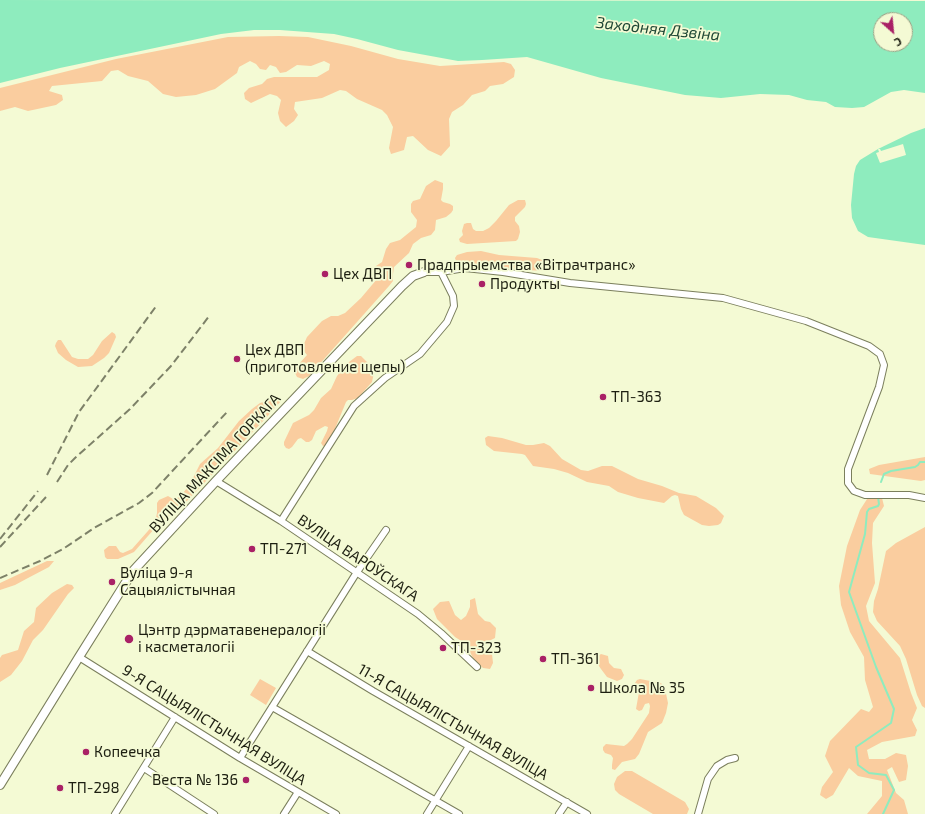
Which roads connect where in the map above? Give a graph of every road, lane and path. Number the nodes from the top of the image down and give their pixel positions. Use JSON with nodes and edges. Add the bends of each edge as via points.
{"nodes":[{"id":1,"x":424,"y":272,"type":"joint"},
{"id":2,"x":441,"y":272,"type":"junction"},
{"id":3,"x":216,"y":482,"type":"junction"},
{"id":4,"x":925,"y":498,"type":"edge"},
{"id":5,"x":281,"y":521,"type":"junction"},
{"id":6,"x":386,"y":530,"type":"dead end"},
{"id":7,"x":357,"y":572,"type":"junction"},
{"id":8,"x":308,"y":651,"type":"junction"},
{"id":9,"x":78,"y":657,"type":"junction"},
{"id":10,"x":477,"y":667,"type":"dead end"},
{"id":11,"x":272,"y":707,"type":"junction"},
{"id":12,"x":175,"y":717,"type":"junction"},
{"id":13,"x":469,"y":746,"type":"junction"},
{"id":14,"x":240,"y":758,"type":"junction"},
{"id":15,"x":735,"y":758,"type":"dead end"},
{"id":16,"x":144,"y":768,"type":"junction"},
{"id":17,"x":0,"y":777,"type":"edge"},
{"id":18,"x":0,"y":785,"type":"edge"},
{"id":19,"x":298,"y":792,"type":"junction"},
{"id":20,"x":435,"y":800,"type":"junction"},
{"id":21,"x":567,"y":802,"type":"junction"},
{"id":22,"x":115,"y":814,"type":"edge"},
{"id":23,"x":214,"y":814,"type":"edge"},
{"id":24,"x":284,"y":814,"type":"edge"},
{"id":25,"x":336,"y":814,"type":"edge"},
{"id":26,"x":427,"y":814,"type":"edge"},
{"id":27,"x":459,"y":814,"type":"edge"},
{"id":28,"x":559,"y":814,"type":"edge"},
{"id":29,"x":587,"y":814,"type":"edge"},
{"id":30,"x":698,"y":814,"type":"edge"}],
"edges":[{"from":1,"to":2,"type":"street"},
{"from":1,"to":3,"type":"main road","name":"ВУЛІЦА МАКСІМА ГОРКАГА","via":[[413,276],[402,286]]},
{"from":2,"to":4,"type":"street","via":[[465,268],[570,283],[723,298],[806,321],[870,346],[880,354],[884,365],[879,387],[848,470],[848,483],[854,492],[865,496],[909,495]]},
{"from":2,"to":5,"type":"street","via":[[453,296],[454,306],[447,322],[420,354],[385,378],[354,406]]},
{"from":3,"to":5,"type":"street","name":"ВУЛІЦА ВАРОЎСКАГА"},
{"from":3,"to":9,"type":"main road","name":"ВУЛІЦА МАКСІМА ГОРКАГА","via":[[133,571]]},
{"from":5,"to":7,"type":"street","name":"ВУЛІЦА ВАРОЎСКАГА"},
{"from":6,"to":7,"type":"street"},
{"from":7,"to":8,"type":"street"},
{"from":7,"to":10,"type":"street","name":"ВУЛІЦА ВАРОЎСКАГА","via":[[441,632]]},
{"from":8,"to":11,"type":"street"},
{"from":8,"to":13,"type":"street","name":"11-Я САЦЫЯЛІСТЫЧНАЯ ВУЛІЦА"},
{"from":9,"to":12,"type":"street","name":"9-Я САЦЫЯЛІСТЫЧНАЯ ВУЛІЦА"},
{"from":9,"to":17,"type":"main road","name":"ВУЛІЦА МАКСІМА ГОРКАГА","via":[[45,704]]},
{"from":9,"to":18,"type":"main road","name":"ВУЛІЦА МАКСІМА ГОРКАГА"},
{"from":11,"to":14,"type":"street"},
{"from":11,"to":20,"type":"street"},
{"from":12,"to":14,"type":"street","name":"9-Я САЦЫЯЛІСТЫЧНАЯ ВУЛІЦА"},
{"from":12,"to":16,"type":"street"},
{"from":13,"to":20,"type":"street"},
{"from":13,"to":21,"type":"street","name":"11-Я САЦЫЯЛІСТЫЧНАЯ ВУЛІЦА"},
{"from":14,"to":19,"type":"street","name":"9-Я САЦЫЯЛІСТЫЧНАЯ ВУЛІЦА"},
{"from":15,"to":30,"type":"street","via":[[717,766],[708,779]]},
{"from":16,"to":22,"type":"street"},
{"from":16,"to":23,"type":"street"},
{"from":19,"to":24,"type":"street"},
{"from":19,"to":25,"type":"street","name":"9-Я САЦЫЯЛІСТЫЧНАЯ ВУЛІЦА"},
{"from":20,"to":26,"type":"street"},
{"from":20,"to":27,"type":"street"},
{"from":21,"to":28,"type":"street"},
{"from":21,"to":29,"type":"street","name":"11-Я САЦЫЯЛІСТЫЧНАЯ ВУЛІЦА"}]}
